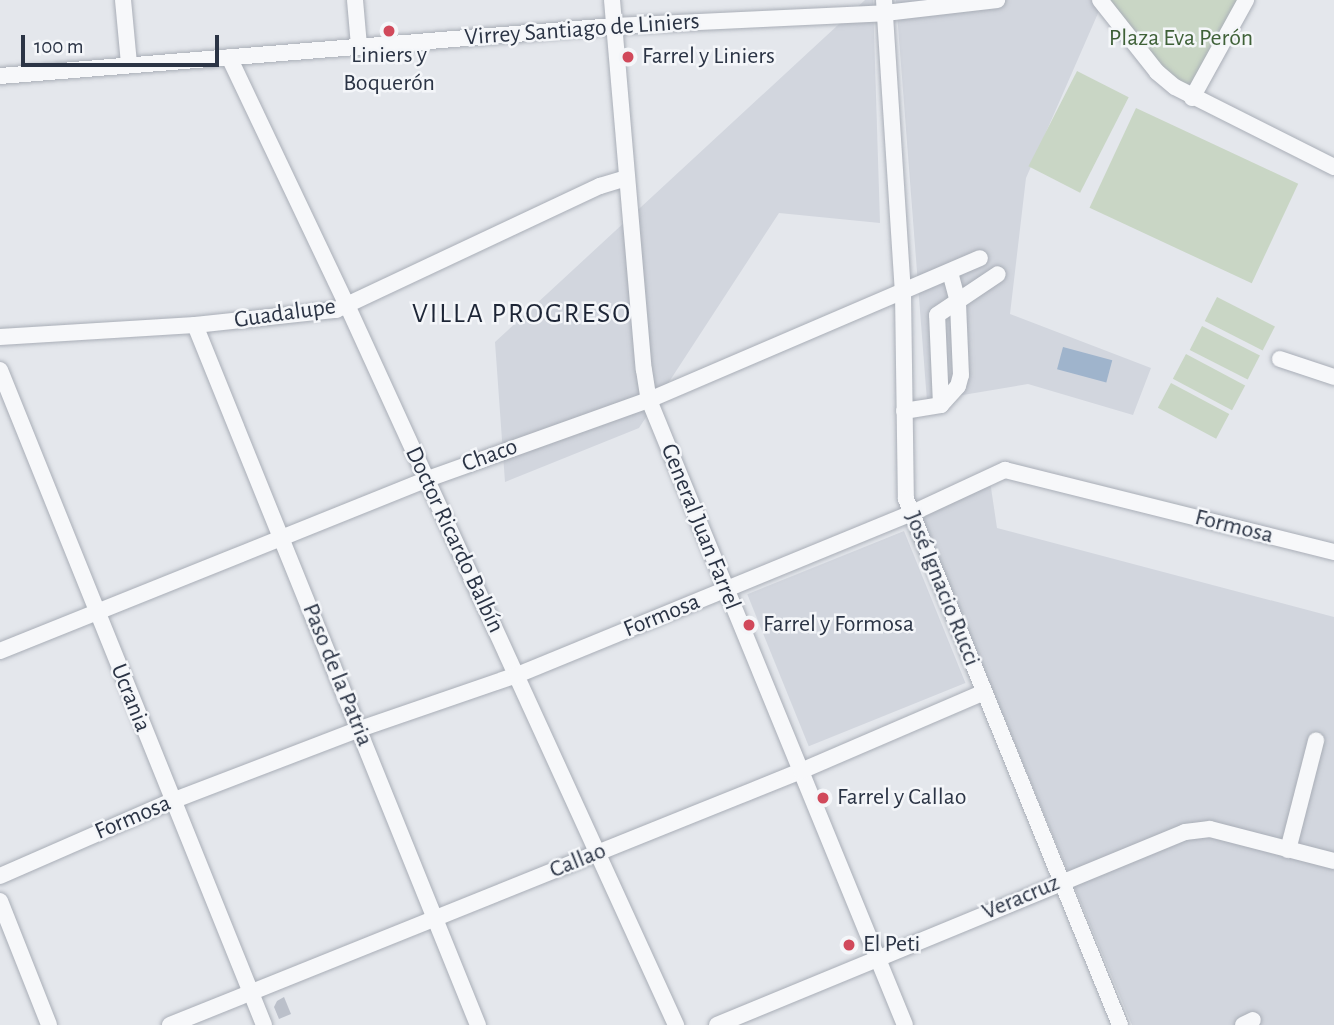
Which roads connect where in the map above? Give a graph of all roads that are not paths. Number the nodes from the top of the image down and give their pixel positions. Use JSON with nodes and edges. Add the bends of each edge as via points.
{"nodes":[{"id":1,"x":123,"y":0,"type":"edge"},
{"id":2,"x":355,"y":0,"type":"edge"},
{"id":3,"x":612,"y":0,"type":"edge"},
{"id":4,"x":997,"y":0,"type":"edge"},
{"id":5,"x":1100,"y":0,"type":"edge"},
{"id":6,"x":1246,"y":0,"type":"edge"},
{"id":7,"x":884,"y":7,"type":"edge"},
{"id":8,"x":614,"y":26,"type":"junction"},
{"id":9,"x":359,"y":46,"type":"junction"},
{"id":10,"x":229,"y":57,"type":"junction"},
{"id":11,"x":129,"y":64,"type":"junction"},
{"id":12,"x":0,"y":76,"type":"edge"},
{"id":13,"x":1192,"y":98,"type":"junction"},
{"id":14,"x":1334,"y":167,"type":"edge"},
{"id":15,"x":626,"y":178,"type":"junction"},
{"id":16,"x":980,"y":258,"type":"dead end"},
{"id":17,"x":950,"y":273,"type":"junction"},
{"id":18,"x":998,"y":274,"type":"dead end"},
{"id":19,"x":902,"y":293,"type":"junction"},
{"id":20,"x":958,"y":302,"type":"junction"},
{"id":21,"x":347,"y":305,"type":"junction"},
{"id":22,"x":195,"y":325,"type":"junction"},
{"id":23,"x":0,"y":337,"type":"edge"},
{"id":24,"x":1280,"y":359,"type":"dead end"},
{"id":25,"x":0,"y":370,"type":"edge"},
{"id":26,"x":1334,"y":377,"type":"edge"},
{"id":27,"x":649,"y":400,"type":"junction"},
{"id":28,"x":941,"y":405,"type":"junction"},
{"id":29,"x":904,"y":411,"type":"junction"},
{"id":30,"x":425,"y":480,"type":"junction"},
{"id":31,"x":910,"y":513,"type":"junction"},
{"id":32,"x":281,"y":539,"type":"junction"},
{"id":33,"x":1334,"y":552,"type":"edge"},
{"id":34,"x":726,"y":590,"type":"junction"},
{"id":35,"x":95,"y":613,"type":"junction"},
{"id":36,"x":0,"y":651,"type":"edge"},
{"id":37,"x":517,"y":675,"type":"junction"},
{"id":38,"x":985,"y":692,"type":"junction"},
{"id":39,"x":360,"y":729,"type":"junction"},
{"id":40,"x":1315,"y":741,"type":"dead end"},
{"id":41,"x":802,"y":771,"type":"junction"},
{"id":42,"x":172,"y":801,"type":"junction"},
{"id":43,"x":1288,"y":850,"type":"junction"},
{"id":44,"x":598,"y":853,"type":"junction"},
{"id":45,"x":1334,"y":862,"type":"edge"},
{"id":46,"x":0,"y":876,"type":"edge"},
{"id":47,"x":1062,"y":881,"type":"junction"},
{"id":48,"x":0,"y":901,"type":"edge"},
{"id":49,"x":435,"y":920,"type":"junction"},
{"id":50,"x":878,"y":959,"type":"junction"},
{"id":51,"x":251,"y":992,"type":"junction"},
{"id":52,"x":49,"y":1025,"type":"edge"},
{"id":53,"x":170,"y":1025,"type":"edge"},
{"id":54,"x":264,"y":1025,"type":"edge"},
{"id":55,"x":478,"y":1025,"type":"edge"},
{"id":56,"x":676,"y":1025,"type":"edge"},
{"id":57,"x":717,"y":1025,"type":"edge"},
{"id":58,"x":905,"y":1025,"type":"edge"},
{"id":59,"x":1120,"y":1025,"type":"edge"}],
"edges":[{"from":1,"to":11,"type":"street"},
{"from":2,"to":9,"type":"street"},
{"from":3,"to":8,"type":"street","name":"General Juan Farrel"},
{"from":4,"to":7,"type":"street","name":"Virrey Santiago de Liniers"},
{"from":5,"to":13,"type":"street","via":[[1157,72]]},
{"from":6,"to":13,"type":"street"},
{"from":7,"to":8,"type":"street","name":"Virrey Santiago de Liniers"},
{"from":7,"to":19,"type":"street","name":"José Ignacio Rucci"},
{"from":8,"to":9,"type":"street","name":"Virrey Santiago de Liniers"},
{"from":8,"to":15,"type":"street","name":"General Juan Farrel"},
{"from":9,"to":10,"type":"street","name":"Virrey Santiago de Liniers"},
{"from":10,"to":11,"type":"street","name":"Virrey Santiago de Liniers"},
{"from":10,"to":21,"type":"street","name":"Doctor Ricardo Balbín"},
{"from":11,"to":12,"type":"street","name":"Virrey Santiago de Liniers"},
{"from":13,"to":14,"type":"street"},
{"from":15,"to":21,"type":"street","name":"Guadalupe"},
{"from":15,"to":27,"type":"street","name":"General Juan Farrel"},
{"from":16,"to":17,"type":"street","name":"Chaco"},
{"from":17,"to":19,"type":"street","name":"Chaco"},
{"from":17,"to":20,"type":"street"},
{"from":18,"to":20,"type":"street"},
{"from":19,"to":27,"type":"street","name":"Chaco"},
{"from":19,"to":29,"type":"street","name":"José Ignacio Rucci"},
{"from":20,"to":28,"type":"street","via":[[961,375],[954,393]]},
{"from":20,"to":28,"type":"street","via":[[937,315]]},
{"from":21,"to":22,"type":"street","name":"Guadalupe","via":[[327,312]]},
{"from":21,"to":30,"type":"street","name":"Doctor Ricardo Balbín"},
{"from":22,"to":23,"type":"street","name":"Guadalupe"},
{"from":22,"to":32,"type":"street","name":"Paso de la Patria"},
{"from":24,"to":26,"type":"street"},
{"from":25,"to":35,"type":"street","name":"Ucrania"},
{"from":27,"to":30,"type":"street","name":"Chaco"},
{"from":27,"to":34,"type":"street","name":"General Juan Farrel"},
{"from":28,"to":29,"type":"street"},
{"from":29,"to":31,"type":"street","name":"José Ignacio Rucci"},
{"from":30,"to":32,"type":"street","name":"Chaco"},
{"from":30,"to":37,"type":"street","name":"Doctor Ricardo Balbín"},
{"from":31,"to":33,"type":"street","name":"Formosa","via":[[1009,470]]},
{"from":31,"to":34,"type":"street","name":"Formosa"},
{"from":31,"to":38,"type":"street","name":"José Ignacio Rucci"},
{"from":32,"to":35,"type":"street","name":"Chaco"},
{"from":32,"to":39,"type":"street","name":"Paso de la Patria"},
{"from":34,"to":37,"type":"street","name":"Formosa"},
{"from":34,"to":41,"type":"street","name":"General Juan Farrel"},
{"from":35,"to":36,"type":"street","name":"Chaco"},
{"from":35,"to":42,"type":"street","name":"Ucrania"},
{"from":37,"to":39,"type":"street","name":"Formosa"},
{"from":37,"to":44,"type":"street","name":"Doctor Ricardo Balbín"},
{"from":38,"to":41,"type":"street","name":"Callao"},
{"from":38,"to":47,"type":"street","name":"José Ignacio Rucci"},
{"from":39,"to":42,"type":"street","name":"Formosa"},
{"from":39,"to":49,"type":"street","name":"Paso de la Patria"},
{"from":40,"to":43,"type":"street"},
{"from":41,"to":44,"type":"street","name":"Callao"},
{"from":41,"to":50,"type":"street","name":"General Juan Farrel"},
{"from":42,"to":46,"type":"street","name":"Formosa"},
{"from":42,"to":51,"type":"street","name":"Ucrania"},
{"from":43,"to":45,"type":"street","name":"Veracruz"},
{"from":43,"to":47,"type":"street","name":"Veracruz","via":[[1199,829]]},
{"from":44,"to":49,"type":"street","name":"Callao"},
{"from":44,"to":56,"type":"street","name":"Doctor Ricardo Balbín"},
{"from":47,"to":50,"type":"street","name":"Veracruz"},
{"from":47,"to":59,"type":"street","name":"José Ignacio Rucci"},
{"from":48,"to":52,"type":"street"},
{"from":49,"to":51,"type":"street","name":"Callao"},
{"from":49,"to":55,"type":"street","name":"Paso de la Patria"},
{"from":50,"to":57,"type":"street","name":"Veracruz"},
{"from":50,"to":58,"type":"street","name":"General Juan Farrel"},
{"from":51,"to":53,"type":"street","name":"Callao"},
{"from":51,"to":54,"type":"street","name":"Ucrania"}]}
